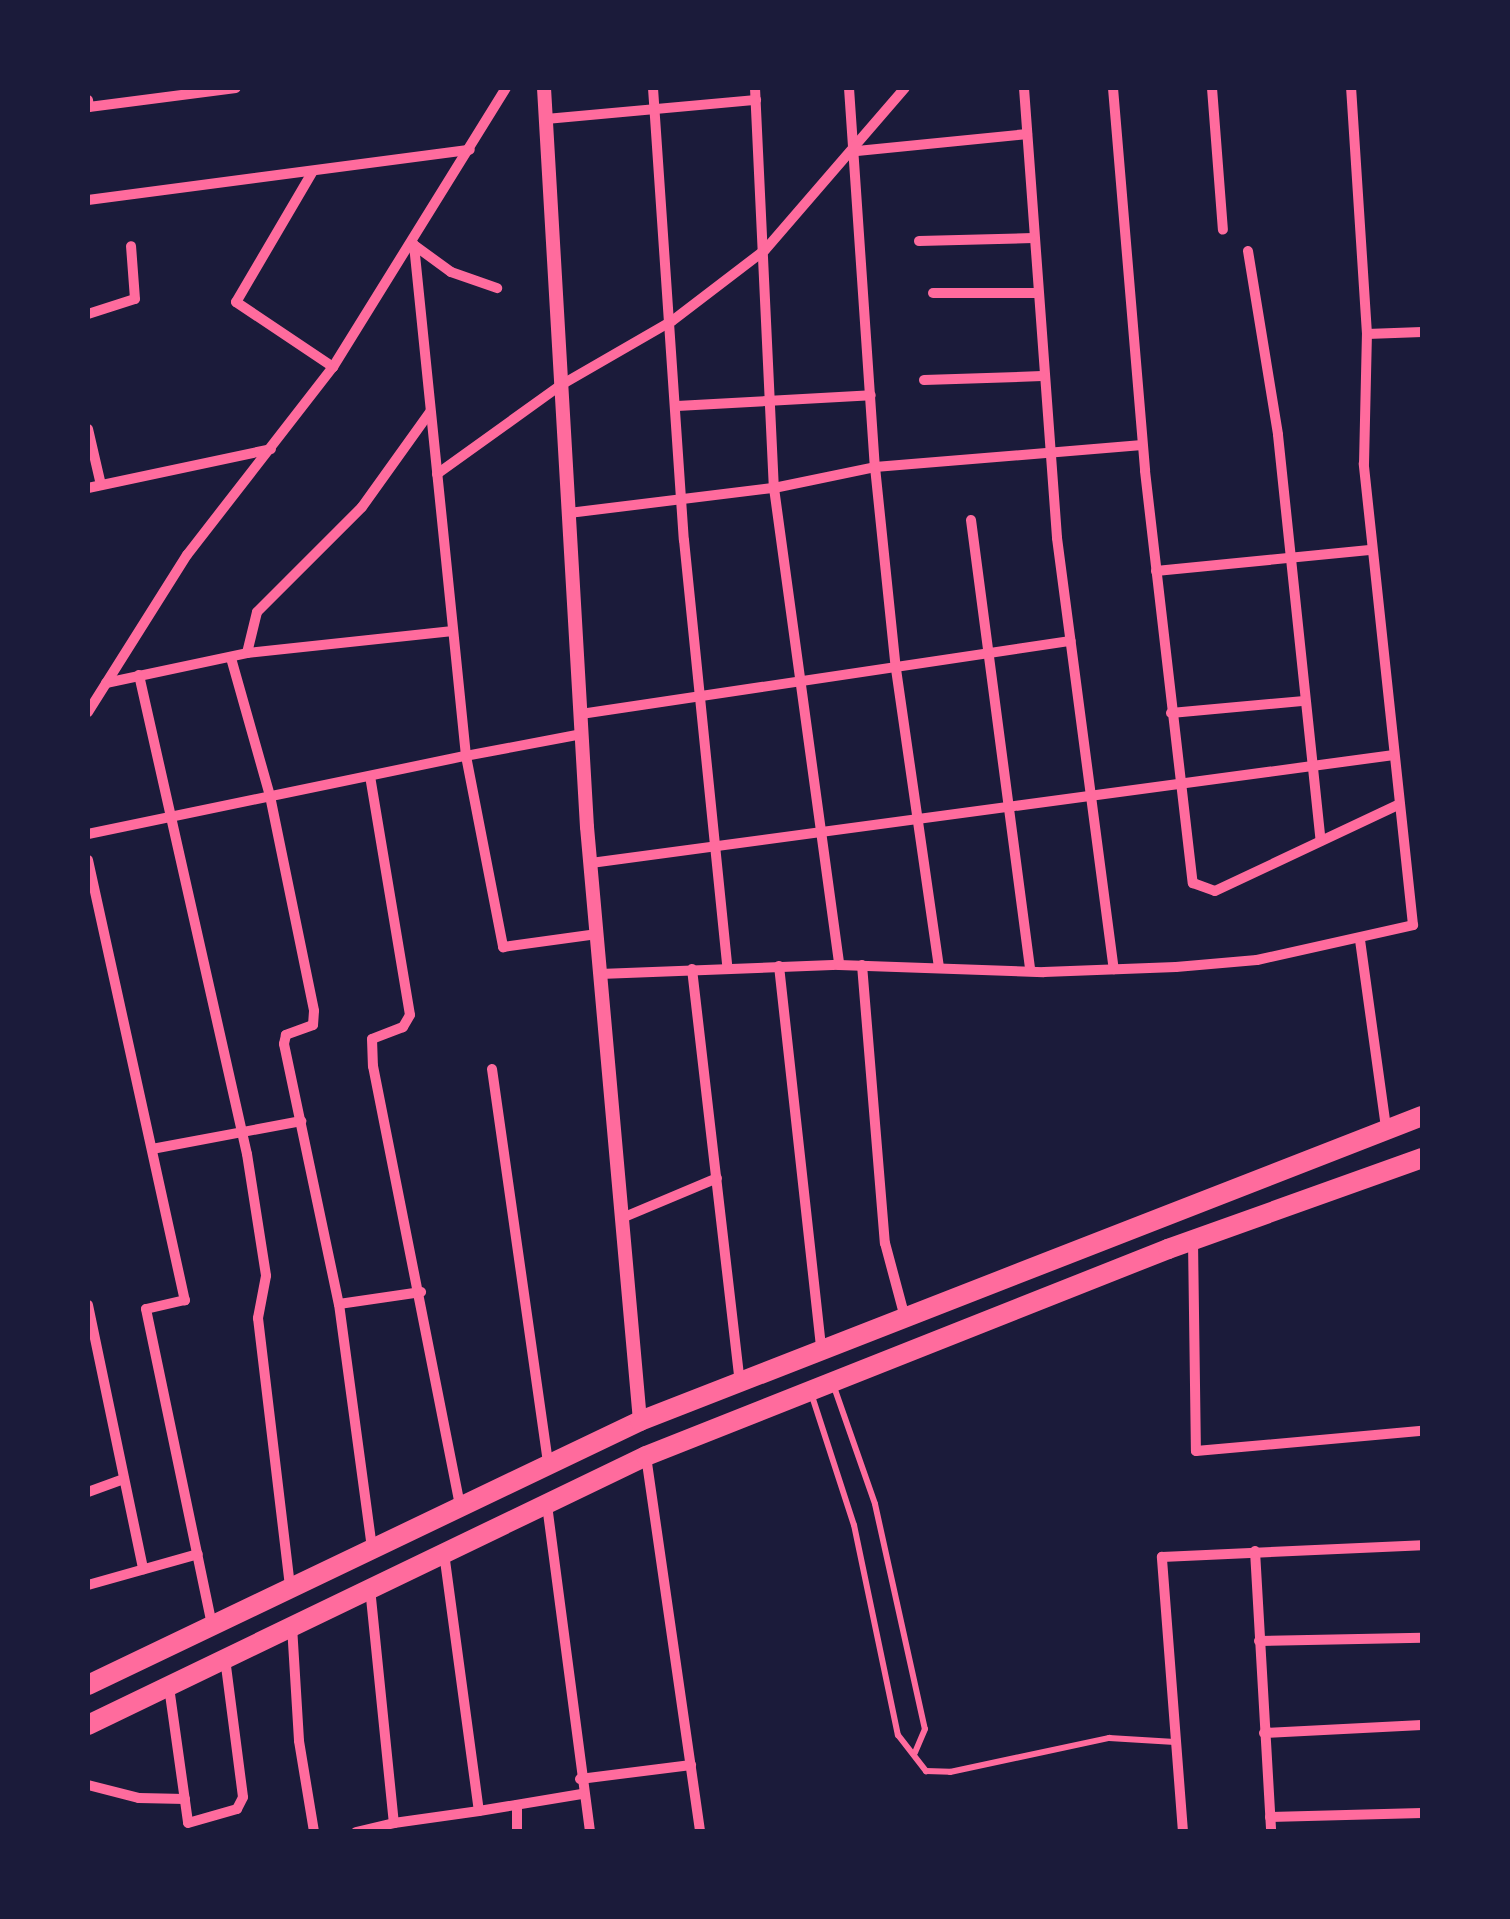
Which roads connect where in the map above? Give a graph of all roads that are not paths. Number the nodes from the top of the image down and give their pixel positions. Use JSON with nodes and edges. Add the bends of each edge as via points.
{"nodes":[{"id":1,"x":236,"y":88,"type":"edge"},
{"id":2,"x":506,"y":88,"type":"edge"},
{"id":3,"x":544,"y":88,"type":"edge"},
{"id":4,"x":653,"y":88,"type":"edge"},
{"id":5,"x":849,"y":88,"type":"edge"},
{"id":6,"x":906,"y":88,"type":"edge"},
{"id":7,"x":1024,"y":88,"type":"edge"},
{"id":8,"x":1113,"y":88,"type":"edge"},
{"id":9,"x":1212,"y":88,"type":"edge"},
{"id":10,"x":1351,"y":88,"type":"edge"},
{"id":11,"x":188,"y":91,"type":"edge"},
{"id":12,"x":755,"y":94,"type":"edge"},
{"id":13,"x":88,"y":100,"type":"edge"},
{"id":14,"x":655,"y":114,"type":"junction"},
{"id":15,"x":546,"y":119,"type":"junction"},
{"id":16,"x":1027,"y":134,"type":"junction"},
{"id":17,"x":470,"y":150,"type":"junction"},
{"id":18,"x":857,"y":151,"type":"junction"},
{"id":19,"x":314,"y":170,"type":"junction"},
{"id":20,"x":88,"y":200,"type":"edge"},
{"id":21,"x":1223,"y":230,"type":"dead end"},
{"id":22,"x":1033,"y":238,"type":"junction"},
{"id":23,"x":918,"y":241,"type":"dead end"},
{"id":24,"x":414,"y":245,"type":"junction"},
{"id":25,"x":131,"y":246,"type":"dead end"},
{"id":26,"x":765,"y":250,"type":"junction"},
{"id":27,"x":1248,"y":251,"type":"dead end"},
{"id":28,"x":497,"y":288,"type":"dead end"},
{"id":29,"x":933,"y":293,"type":"dead end"},
{"id":30,"x":1036,"y":293,"type":"junction"},
{"id":31,"x":88,"y":314,"type":"edge"},
{"id":32,"x":672,"y":320,"type":"junction"},
{"id":33,"x":1422,"y":332,"type":"edge"},
{"id":34,"x":1368,"y":334,"type":"junction"},
{"id":35,"x":333,"y":366,"type":"junction"},
{"id":36,"x":1042,"y":376,"type":"junction"},
{"id":37,"x":924,"y":380,"type":"dead end"},
{"id":38,"x":562,"y":385,"type":"junction"},
{"id":39,"x":870,"y":395,"type":"junction"},
{"id":40,"x":772,"y":400,"type":"junction"},
{"id":41,"x":677,"y":406,"type":"junction"},
{"id":42,"x":430,"y":412,"type":"junction"},
{"id":43,"x":88,"y":429,"type":"edge"},
{"id":44,"x":1142,"y":445,"type":"junction"},
{"id":45,"x":271,"y":449,"type":"junction"},
{"id":46,"x":1050,"y":456,"type":"junction"},
{"id":47,"x":875,"y":466,"type":"junction"},
{"id":48,"x":437,"y":474,"type":"junction"},
{"id":49,"x":101,"y":485,"type":"junction"},
{"id":50,"x":88,"y":488,"type":"edge"},
{"id":51,"x":774,"y":488,"type":"junction"},
{"id":52,"x":682,"y":500,"type":"junction"},
{"id":53,"x":569,"y":513,"type":"junction"},
{"id":54,"x":971,"y":520,"type":"dead end"},
{"id":55,"x":1372,"y":550,"type":"junction"},
{"id":56,"x":1290,"y":559,"type":"junction"},
{"id":57,"x":1156,"y":571,"type":"junction"},
{"id":58,"x":453,"y":630,"type":"junction"},
{"id":59,"x":1070,"y":641,"type":"junction"},
{"id":60,"x":247,"y":653,"type":"junction"},
{"id":61,"x":988,"y":654,"type":"junction"},
{"id":62,"x":231,"y":658,"type":"junction"},
{"id":63,"x":896,"y":669,"type":"junction"},
{"id":64,"x":139,"y":676,"type":"junction"},
{"id":65,"x":106,"y":683,"type":"junction"},
{"id":66,"x":796,"y":683,"type":"junction"},
{"id":67,"x":698,"y":696,"type":"junction"},
{"id":68,"x":1304,"y":700,"type":"junction"},
{"id":69,"x":88,"y":712,"type":"edge"},
{"id":70,"x":1171,"y":713,"type":"junction"},
{"id":71,"x":581,"y":714,"type":"junction"},
{"id":72,"x":582,"y":734,"type":"junction"},
{"id":73,"x":1394,"y":755,"type":"junction"},
{"id":74,"x":466,"y":756,"type":"junction"},
{"id":75,"x":1310,"y":766,"type":"junction"},
{"id":76,"x":370,"y":776,"type":"junction"},
{"id":77,"x":1179,"y":783,"type":"junction"},
{"id":78,"x":1090,"y":794,"type":"junction"},
{"id":79,"x":270,"y":796,"type":"junction"},
{"id":80,"x":1400,"y":804,"type":"junction"},
{"id":81,"x":1006,"y":805,"type":"junction"},
{"id":82,"x":174,"y":816,"type":"junction"},
{"id":83,"x":914,"y":816,"type":"junction"},
{"id":84,"x":817,"y":828,"type":"junction"},
{"id":85,"x":88,"y":834,"type":"edge"},
{"id":86,"x":1322,"y":841,"type":"junction"},
{"id":87,"x":718,"y":844,"type":"junction"},
{"id":88,"x":88,"y":860,"type":"edge"},
{"id":89,"x":590,"y":863,"type":"junction"},
{"id":90,"x":596,"y":934,"type":"junction"},
{"id":91,"x":1360,"y":940,"type":"junction"},
{"id":92,"x":839,"y":964,"type":"junction"},
{"id":93,"x":862,"y":964,"type":"junction"},
{"id":94,"x":779,"y":966,"type":"junction"},
{"id":95,"x":727,"y":967,"type":"junction"},
{"id":96,"x":939,"y":967,"type":"junction"},
{"id":97,"x":692,"y":969,"type":"junction"},
{"id":98,"x":1114,"y":969,"type":"junction"},
{"id":99,"x":1030,"y":971,"type":"junction"},
{"id":100,"x":600,"y":974,"type":"junction"},
{"id":101,"x":492,"y":1069,"type":"dead end"},
{"id":102,"x":1422,"y":1116,"type":"edge"},
{"id":103,"x":301,"y":1121,"type":"junction"},
{"id":104,"x":1386,"y":1128,"type":"junction"},
{"id":105,"x":242,"y":1134,"type":"junction"},
{"id":106,"x":152,"y":1149,"type":"junction"},
{"id":107,"x":1422,"y":1158,"type":"edge"},
{"id":108,"x":717,"y":1178,"type":"junction"},
{"id":109,"x":622,"y":1218,"type":"junction"},
{"id":110,"x":1193,"y":1240,"type":"junction"},
{"id":111,"x":422,"y":1292,"type":"junction"},
{"id":112,"x":339,"y":1304,"type":"junction"},
{"id":113,"x":88,"y":1305,"type":"edge"},
{"id":114,"x":904,"y":1314,"type":"junction"},
{"id":115,"x":821,"y":1348,"type":"junction"},
{"id":116,"x":92,"y":1353,"type":"edge"},
{"id":117,"x":740,"y":1381,"type":"junction"},
{"id":118,"x":833,"y":1382,"type":"junction"},
{"id":119,"x":810,"y":1391,"type":"junction"},
{"id":120,"x":640,"y":1420,"type":"junction"},
{"id":121,"x":1422,"y":1431,"type":"edge"},
{"id":122,"x":646,"y":1456,"type":"junction"},
{"id":123,"x":548,"y":1465,"type":"junction"},
{"id":124,"x":124,"y":1479,"type":"junction"},
{"id":125,"x":88,"y":1492,"type":"edge"},
{"id":126,"x":547,"y":1504,"type":"junction"},
{"id":127,"x":460,"y":1507,"type":"junction"},
{"id":128,"x":1422,"y":1545,"type":"edge"},
{"id":129,"x":372,"y":1549,"type":"junction"},
{"id":130,"x":444,"y":1552,"type":"junction"},
{"id":131,"x":1255,"y":1552,"type":"junction"},
{"id":132,"x":198,"y":1554,"type":"junction"},
{"id":133,"x":143,"y":1569,"type":"junction"},
{"id":134,"x":88,"y":1585,"type":"edge"},
{"id":135,"x":290,"y":1588,"type":"junction"},
{"id":136,"x":370,"y":1588,"type":"junction"},
{"id":137,"x":212,"y":1625,"type":"junction"},
{"id":138,"x":292,"y":1625,"type":"junction"},
{"id":139,"x":1422,"y":1638,"type":"edge"},
{"id":140,"x":1259,"y":1642,"type":"junction"},
{"id":141,"x":225,"y":1656,"type":"junction"},
{"id":142,"x":168,"y":1684,"type":"junction"},
{"id":143,"x":88,"y":1685,"type":"edge"},
{"id":144,"x":88,"y":1725,"type":"edge"},
{"id":145,"x":1422,"y":1725,"type":"edge"},
{"id":146,"x":1264,"y":1734,"type":"junction"},
{"id":147,"x":1175,"y":1742,"type":"junction"},
{"id":148,"x":915,"y":1753,"type":"junction"},
{"id":149,"x":691,"y":1765,"type":"junction"},
{"id":150,"x":580,"y":1779,"type":"junction"},
{"id":151,"x":88,"y":1785,"type":"edge"},
{"id":152,"x":582,"y":1794,"type":"junction"},
{"id":153,"x":185,"y":1799,"type":"junction"},
{"id":154,"x":516,"y":1805,"type":"junction"},
{"id":155,"x":479,"y":1812,"type":"junction"},
{"id":156,"x":1422,"y":1813,"type":"edge"},
{"id":157,"x":1270,"y":1816,"type":"junction"},
{"id":158,"x":428,"y":1818,"type":"junction"},
{"id":159,"x":394,"y":1822,"type":"junction"},
{"id":160,"x":377,"y":1829,"type":"edge"},
{"id":161,"x":314,"y":1832,"type":"edge"},
{"id":162,"x":356,"y":1832,"type":"edge"},
{"id":163,"x":431,"y":1832,"type":"edge"},
{"id":164,"x":517,"y":1832,"type":"edge"},
{"id":165,"x":590,"y":1832,"type":"edge"},
{"id":166,"x":700,"y":1832,"type":"edge"},
{"id":167,"x":1183,"y":1832,"type":"edge"},
{"id":168,"x":1271,"y":1832,"type":"edge"}],
"edges":[{"from":1,"to":11,"type":"street"},
{"from":2,"to":17,"type":"street"},
{"from":3,"to":15,"type":"street"},
{"from":4,"to":14,"type":"street"},
{"from":5,"to":18,"type":"street"},
{"from":6,"to":18,"type":"street"},
{"from":7,"to":16,"type":"street"},
{"from":8,"to":44,"type":"street"},
{"from":9,"to":21,"type":"street"},
{"from":10,"to":34,"type":"street"},
{"from":11,"to":13,"type":"street","via":[[89,107]]},
{"from":12,"to":14,"type":"street"},
{"from":12,"to":26,"type":"street"},
{"from":14,"to":15,"type":"street"},
{"from":14,"to":32,"type":"street"},
{"from":15,"to":38,"type":"street"},
{"from":16,"to":18,"type":"street"},
{"from":16,"to":22,"type":"street"},
{"from":17,"to":19,"type":"street"},
{"from":17,"to":24,"type":"street"},
{"from":18,"to":26,"type":"street"},
{"from":18,"to":39,"type":"street"},
{"from":19,"to":20,"type":"street"},
{"from":19,"to":35,"type":"street","via":[[236,302]]},
{"from":22,"to":23,"type":"street"},
{"from":22,"to":30,"type":"street"},
{"from":24,"to":28,"type":"street","via":[[452,272]]},
{"from":24,"to":35,"type":"street"},
{"from":24,"to":42,"type":"street"},
{"from":25,"to":31,"type":"street","via":[[135,298]]},
{"from":26,"to":32,"type":"street"},
{"from":26,"to":40,"type":"street"},
{"from":27,"to":56,"type":"street"},
{"from":29,"to":30,"type":"street"},
{"from":30,"to":36,"type":"street"},
{"from":32,"to":38,"type":"street"},
{"from":32,"to":41,"type":"street"},
{"from":33,"to":34,"type":"street"},
{"from":34,"to":55,"type":"street","via":[[1364,464]]},
{"from":35,"to":45,"type":"street"},
{"from":36,"to":37,"type":"street"},
{"from":36,"to":46,"type":"street"},
{"from":38,"to":48,"type":"street"},
{"from":38,"to":53,"type":"street"},
{"from":39,"to":40,"type":"street"},
{"from":39,"to":47,"type":"street"},
{"from":40,"to":41,"type":"street"},
{"from":40,"to":51,"type":"street"},
{"from":41,"to":52,"type":"street"},
{"from":42,"to":48,"type":"street"},
{"from":42,"to":60,"type":"street","via":[[362,508],[257,612]]},
{"from":43,"to":49,"type":"street"},
{"from":44,"to":46,"type":"street"},
{"from":44,"to":57,"type":"street"},
{"from":45,"to":49,"type":"street"},
{"from":45,"to":65,"type":"street","via":[[188,555]]},
{"from":46,"to":47,"type":"street"},
{"from":46,"to":59,"type":"street"},
{"from":47,"to":51,"type":"street"},
{"from":47,"to":63,"type":"street"},
{"from":48,"to":58,"type":"street"},
{"from":49,"to":50,"type":"street"},
{"from":51,"to":52,"type":"street"},
{"from":51,"to":66,"type":"street"},
{"from":52,"to":53,"type":"street"},
{"from":52,"to":67,"type":"street"},
{"from":53,"to":71,"type":"street"},
{"from":54,"to":61,"type":"street"},
{"from":55,"to":56,"type":"street"},
{"from":55,"to":73,"type":"street"},
{"from":56,"to":57,"type":"street"},
{"from":56,"to":68,"type":"street"},
{"from":57,"to":70,"type":"street"},
{"from":58,"to":60,"type":"street"},
{"from":58,"to":74,"type":"street"},
{"from":59,"to":61,"type":"street"},
{"from":59,"to":78,"type":"street"},
{"from":60,"to":62,"type":"street"},
{"from":61,"to":63,"type":"street"},
{"from":61,"to":81,"type":"street"},
{"from":62,"to":64,"type":"street"},
{"from":62,"to":79,"type":"street"},
{"from":63,"to":66,"type":"street"},
{"from":63,"to":83,"type":"street"},
{"from":64,"to":65,"type":"street"},
{"from":64,"to":82,"type":"street"},
{"from":65,"to":69,"type":"street"},
{"from":66,"to":67,"type":"street"},
{"from":66,"to":84,"type":"street"},
{"from":67,"to":71,"type":"street"},
{"from":67,"to":87,"type":"street"},
{"from":68,"to":70,"type":"street"},
{"from":68,"to":75,"type":"street"},
{"from":70,"to":77,"type":"street"},
{"from":71,"to":72,"type":"street"},
{"from":72,"to":74,"type":"street"},
{"from":72,"to":89,"type":"street"},
{"from":73,"to":75,"type":"street"},
{"from":73,"to":80,"type":"street"},
{"from":74,"to":76,"type":"street"},
{"from":74,"to":90,"type":"street","via":[[503,947]]},
{"from":75,"to":77,"type":"street"},
{"from":75,"to":86,"type":"street"},
{"from":76,"to":79,"type":"street"},
{"from":76,"to":111,"type":"street","via":[[410,1015],[403,1027],[376,1035],[371,1046]]},
{"from":77,"to":78,"type":"street"},
{"from":77,"to":86,"type":"street","via":[[1193,883],[1200,890],[1226,886]]},
{"from":78,"to":81,"type":"street"},
{"from":78,"to":98,"type":"street"},
{"from":79,"to":82,"type":"street"},
{"from":79,"to":103,"type":"street","via":[[315,1021],[284,1038]]},
{"from":80,"to":86,"type":"street"},
{"from":80,"to":91,"type":"street","via":[[1412,924]]},
{"from":81,"to":83,"type":"street"},
{"from":81,"to":99,"type":"street"},
{"from":82,"to":85,"type":"street"},
{"from":82,"to":105,"type":"street"},
{"from":83,"to":84,"type":"street"},
{"from":83,"to":96,"type":"street"},
{"from":84,"to":87,"type":"street"},
{"from":84,"to":92,"type":"street"},
{"from":87,"to":89,"type":"street"},
{"from":87,"to":95,"type":"street"},
{"from":88,"to":106,"type":"street"},
{"from":89,"to":90,"type":"street"},
{"from":90,"to":100,"type":"street"},
{"from":91,"to":98,"type":"street","via":[[1256,960]]},
{"from":91,"to":104,"type":"street"},
{"from":92,"to":93,"type":"street"},
{"from":92,"to":94,"type":"street"},
{"from":93,"to":96,"type":"street"},
{"from":93,"to":114,"type":"street","via":[[885,1242]]},
{"from":94,"to":95,"type":"street"},
{"from":94,"to":115,"type":"street"},
{"from":95,"to":97,"type":"street"},
{"from":96,"to":99,"type":"street"},
{"from":97,"to":100,"type":"street"},
{"from":97,"to":108,"type":"street"},
{"from":98,"to":99,"type":"street"},
{"from":100,"to":109,"type":"street"},
{"from":101,"to":123,"type":"street"},
{"from":102,"to":104,"type":"highway"},
{"from":103,"to":105,"type":"street"},
{"from":103,"to":112,"type":"street"},
{"from":104,"to":114,"type":"highway"},
{"from":105,"to":106,"type":"street"},
{"from":105,"to":135,"type":"street","via":[[263,1254],[258,1318]]},
{"from":106,"to":132,"type":"street","via":[[186,1300],[146,1309]]},
{"from":107,"to":110,"type":"highway"},
{"from":108,"to":109,"type":"street"},
{"from":108,"to":117,"type":"street"},
{"from":109,"to":120,"type":"street"},
{"from":110,"to":118,"type":"highway"},
{"from":110,"to":121,"type":"street","via":[[1196,1451]]},
{"from":111,"to":112,"type":"street"},
{"from":111,"to":127,"type":"street"},
{"from":112,"to":129,"type":"street"},
{"from":113,"to":116,"type":"street"},
{"from":114,"to":115,"type":"highway"},
{"from":115,"to":117,"type":"highway"},
{"from":116,"to":124,"type":"street"},
{"from":117,"to":120,"type":"highway"},
{"from":118,"to":119,"type":"highway"},
{"from":118,"to":148,"type":"lane","via":[[865,1470],[892,1579],[925,1729]]},
{"from":119,"to":122,"type":"highway"},
{"from":119,"to":148,"type":"lane","via":[[854,1525],[898,1735]]},
{"from":120,"to":123,"type":"highway"},
{"from":122,"to":126,"type":"highway"},
{"from":122,"to":149,"type":"street"},
{"from":123,"to":127,"type":"highway"},
{"from":124,"to":125,"type":"street"},
{"from":124,"to":133,"type":"street"},
{"from":126,"to":130,"type":"highway"},
{"from":126,"to":150,"type":"street"},
{"from":127,"to":129,"type":"highway"},
{"from":128,"to":131,"type":"street"},
{"from":129,"to":135,"type":"highway"},
{"from":130,"to":136,"type":"highway"},
{"from":130,"to":155,"type":"street"},
{"from":131,"to":140,"type":"street"},
{"from":131,"to":147,"type":"street","via":[[1162,1557]]},
{"from":132,"to":133,"type":"street"},
{"from":132,"to":137,"type":"street"},
{"from":133,"to":134,"type":"street"},
{"from":135,"to":137,"type":"highway"},
{"from":136,"to":138,"type":"highway"},
{"from":136,"to":159,"type":"street"},
{"from":137,"to":143,"type":"highway"},
{"from":138,"to":141,"type":"highway"},
{"from":138,"to":161,"type":"street","via":[[299,1741]]},
{"from":139,"to":140,"type":"street"},
{"from":140,"to":146,"type":"street"},
{"from":141,"to":142,"type":"highway"},
{"from":141,"to":153,"type":"street","via":[[243,1797],[237,1809],[188,1824]]},
{"from":142,"to":144,"type":"highway"},
{"from":142,"to":153,"type":"street"},
{"from":145,"to":146,"type":"street"},
{"from":146,"to":157,"type":"street"},
{"from":147,"to":148,"type":"lane","via":[[1108,1738],[935,1773]]},
{"from":147,"to":167,"type":"street"},
{"from":149,"to":150,"type":"street"},
{"from":149,"to":166,"type":"street"},
{"from":150,"to":152,"type":"street"},
{"from":151,"to":153,"type":"street"},
{"from":152,"to":154,"type":"street"},
{"from":152,"to":165,"type":"street"},
{"from":154,"to":155,"type":"street"},
{"from":154,"to":164,"type":"street"},
{"from":155,"to":158,"type":"street"},
{"from":156,"to":157,"type":"street"},
{"from":157,"to":168,"type":"street"},
{"from":158,"to":159,"type":"street"},
{"from":158,"to":163,"type":"street"},
{"from":159,"to":160,"type":"street"},
{"from":160,"to":162,"type":"street"}]}
